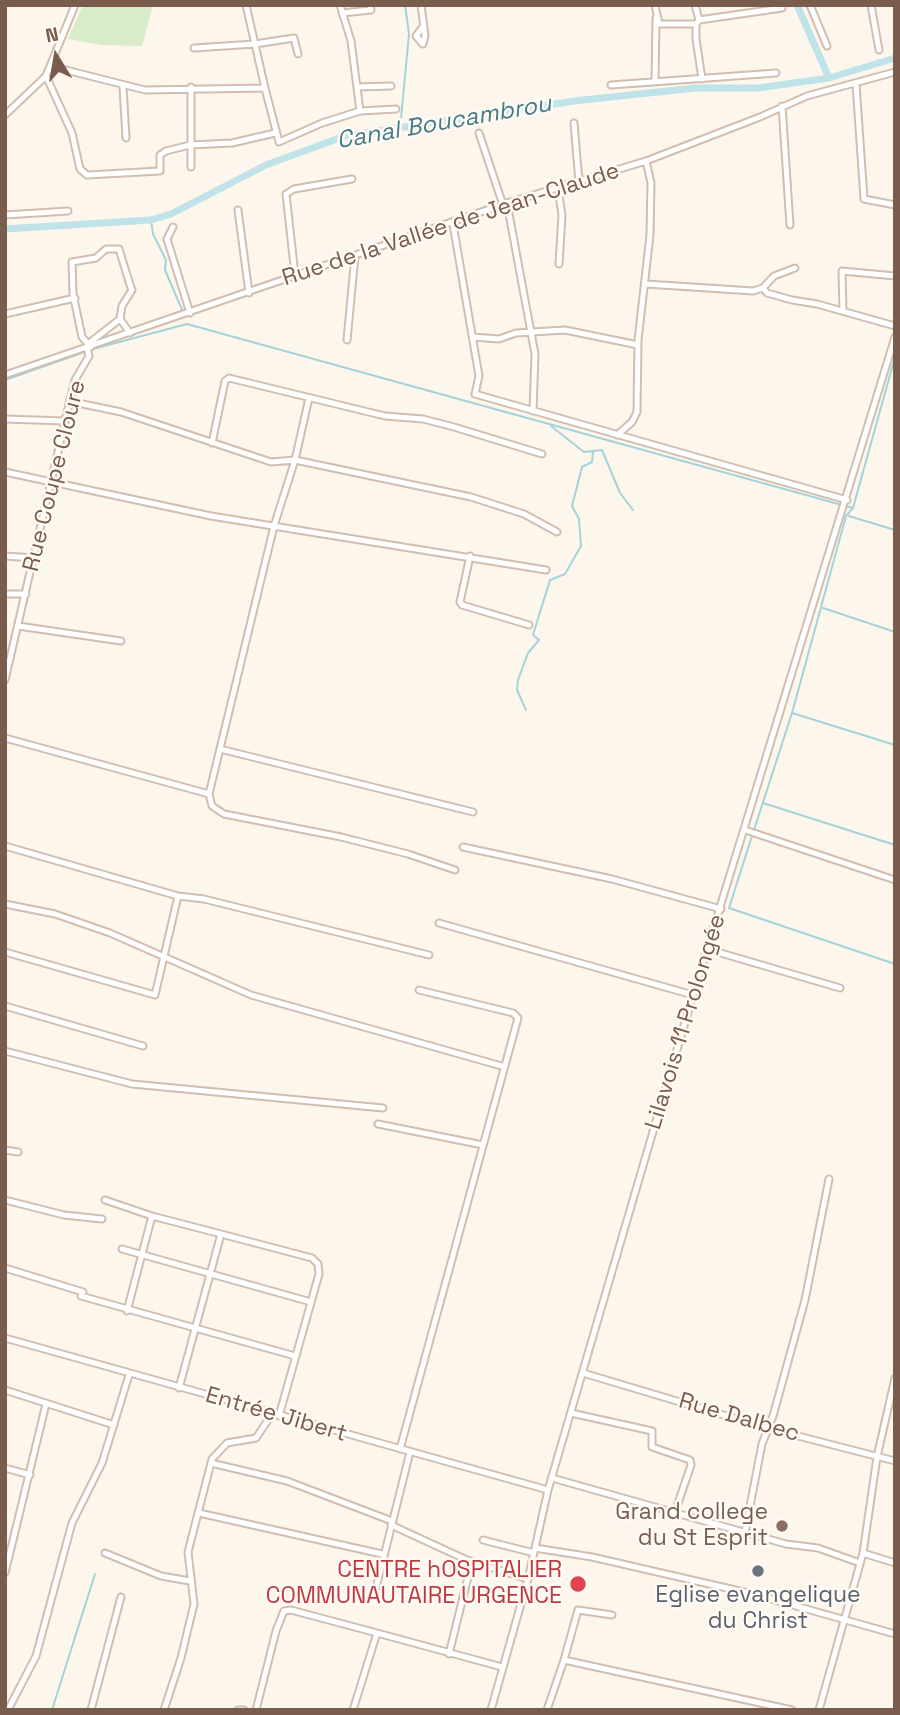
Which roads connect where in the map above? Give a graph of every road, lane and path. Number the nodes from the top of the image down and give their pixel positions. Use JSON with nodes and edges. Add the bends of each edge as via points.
{"nodes":[{"id":1,"x":75,"y":5,"type":"edge"},
{"id":2,"x":246,"y":5,"type":"edge"},
{"id":3,"x":340,"y":5,"type":"edge"},
{"id":4,"x":370,"y":5,"type":"edge"},
{"id":5,"x":421,"y":5,"type":"edge"},
{"id":6,"x":655,"y":5,"type":"edge"},
{"id":7,"x":695,"y":5,"type":"edge"},
{"id":8,"x":782,"y":5,"type":"edge"},
{"id":9,"x":810,"y":5,"type":"edge"},
{"id":10,"x":870,"y":5,"type":"edge"},
{"id":11,"x":342,"y":13,"type":"junction"},
{"id":12,"x":656,"y":18,"type":"junction"},
{"id":13,"x":698,"y":22,"type":"junction"},
{"id":14,"x":422,"y":28,"type":"dead end"},
{"id":15,"x":255,"y":44,"type":"junction"},
{"id":16,"x":827,"y":46,"type":"dead end"},
{"id":17,"x":194,"y":48,"type":"dead end"},
{"id":18,"x":879,"y":50,"type":"dead end"},
{"id":19,"x":298,"y":54,"type":"dead end"},
{"id":20,"x":50,"y":66,"type":"junction"},
{"id":21,"x":895,"y":72,"type":"edge"},
{"id":22,"x":776,"y":73,"type":"dead end"},
{"id":23,"x":46,"y":76,"type":"junction"},
{"id":24,"x":702,"y":79,"type":"junction"},
{"id":25,"x":655,"y":81,"type":"junction"},
{"id":26,"x":856,"y":84,"type":"junction"},
{"id":27,"x":611,"y":85,"type":"dead end"},
{"id":28,"x":391,"y":86,"type":"dead end"},
{"id":29,"x":123,"y":87,"type":"junction"},
{"id":30,"x":191,"y":87,"type":"junction"},
{"id":31,"x":357,"y":87,"type":"junction"},
{"id":32,"x":265,"y":88,"type":"junction"},
{"id":33,"x":782,"y":106,"type":"junction"},
{"id":34,"x":396,"y":109,"type":"dead end"},
{"id":35,"x":360,"y":111,"type":"junction"},
{"id":36,"x":5,"y":114,"type":"edge"},
{"id":37,"x":574,"y":123,"type":"dead end"},
{"id":38,"x":275,"y":133,"type":"junction"},
{"id":39,"x":480,"y":133,"type":"dead end"},
{"id":40,"x":126,"y":138,"type":"dead end"},
{"id":41,"x":190,"y":145,"type":"junction"},
{"id":42,"x":646,"y":161,"type":"junction"},
{"id":43,"x":191,"y":167,"type":"dead end"},
{"id":44,"x":352,"y":179,"type":"dead end"},
{"id":45,"x":579,"y":182,"type":"junction"},
{"id":46,"x":558,"y":189,"type":"junction"},
{"id":47,"x":505,"y":204,"type":"junction"},
{"id":48,"x":895,"y":205,"type":"edge"},
{"id":49,"x":238,"y":210,"type":"dead end"},
{"id":50,"x":68,"y":211,"type":"dead end"},
{"id":51,"x":5,"y":215,"type":"edge"},
{"id":52,"x":453,"y":223,"type":"junction"},
{"id":53,"x":790,"y":225,"type":"dead end"},
{"id":54,"x":173,"y":227,"type":"dead end"},
{"id":55,"x":355,"y":256,"type":"junction"},
{"id":56,"x":559,"y":264,"type":"dead end"},
{"id":57,"x":795,"y":268,"type":"dead end"},
{"id":58,"x":295,"y":275,"type":"junction"},
{"id":59,"x":895,"y":276,"type":"edge"},
{"id":60,"x":646,"y":284,"type":"junction"},
{"id":61,"x":763,"y":288,"type":"junction"},
{"id":62,"x":249,"y":293,"type":"junction"},
{"id":63,"x":75,"y":298,"type":"junction"},
{"id":64,"x":843,"y":311,"type":"junction"},
{"id":65,"x":190,"y":313,"type":"junction"},
{"id":66,"x":5,"y":314,"type":"edge"},
{"id":67,"x":120,"y":319,"type":"junction"},
{"id":68,"x":895,"y":326,"type":"edge"},
{"id":69,"x":130,"y":333,"type":"junction"},
{"id":70,"x":530,"y":333,"type":"junction"},
{"id":71,"x":473,"y":337,"type":"junction"},
{"id":72,"x":895,"y":337,"type":"edge"},
{"id":73,"x":347,"y":340,"type":"dead end"},
{"id":74,"x":638,"y":345,"type":"junction"},
{"id":75,"x":89,"y":349,"type":"junction"},
{"id":76,"x":5,"y":375,"type":"edge"},
{"id":77,"x":309,"y":397,"type":"junction"},
{"id":78,"x":71,"y":398,"type":"junction"},
{"id":79,"x":533,"y":411,"type":"junction"},
{"id":80,"x":5,"y":419,"type":"edge"},
{"id":81,"x":65,"y":421,"type":"junction"},
{"id":82,"x":617,"y":435,"type":"junction"},
{"id":83,"x":212,"y":443,"type":"junction"},
{"id":84,"x":542,"y":454,"type":"dead end"},
{"id":85,"x":295,"y":460,"type":"junction"},
{"id":86,"x":5,"y":472,"type":"edge"},
{"id":87,"x":52,"y":482,"type":"junction"},
{"id":88,"x":847,"y":500,"type":"junction"},
{"id":89,"x":274,"y":526,"type":"junction"},
{"id":90,"x":557,"y":532,"type":"dead end"},
{"id":91,"x":5,"y":556,"type":"edge"},
{"id":92,"x":470,"y":556,"type":"junction"},
{"id":93,"x":34,"y":558,"type":"junction"},
{"id":94,"x":546,"y":570,"type":"dead end"},
{"id":95,"x":5,"y":594,"type":"edge"},
{"id":96,"x":26,"y":594,"type":"junction"},
{"id":97,"x":529,"y":625,"type":"dead end"},
{"id":98,"x":18,"y":626,"type":"junction"},
{"id":99,"x":121,"y":640,"type":"dead end"},
{"id":100,"x":5,"y":680,"type":"edge"},
{"id":101,"x":5,"y":738,"type":"edge"},
{"id":102,"x":220,"y":749,"type":"junction"},
{"id":103,"x":209,"y":794,"type":"junction"},
{"id":104,"x":473,"y":812,"type":"dead end"},
{"id":105,"x":745,"y":830,"type":"junction"},
{"id":106,"x":5,"y":846,"type":"edge"},
{"id":107,"x":463,"y":846,"type":"dead end"},
{"id":108,"x":455,"y":870,"type":"dead end"},
{"id":109,"x":895,"y":880,"type":"edge"},
{"id":110,"x":178,"y":896,"type":"junction"},
{"id":111,"x":5,"y":904,"type":"edge"},
{"id":112,"x":721,"y":909,"type":"junction"},
{"id":113,"x":439,"y":923,"type":"dead end"},
{"id":114,"x":707,"y":949,"type":"junction"},
{"id":115,"x":5,"y":952,"type":"edge"},
{"id":116,"x":163,"y":956,"type":"junction"},
{"id":117,"x":429,"y":956,"type":"dead end"},
{"id":118,"x":840,"y":988,"type":"dead end"},
{"id":119,"x":419,"y":990,"type":"dead end"},
{"id":120,"x":693,"y":995,"type":"junction"},
{"id":121,"x":5,"y":1006,"type":"edge"},
{"id":122,"x":143,"y":1046,"type":"dead end"},
{"id":123,"x":5,"y":1051,"type":"edge"},
{"id":124,"x":505,"y":1067,"type":"junction"},
{"id":125,"x":383,"y":1108,"type":"dead end"},
{"id":126,"x":379,"y":1124,"type":"dead end"},
{"id":127,"x":483,"y":1145,"type":"junction"},
{"id":128,"x":5,"y":1150,"type":"edge"},
{"id":129,"x":18,"y":1152,"type":"dead end"},
{"id":130,"x":829,"y":1179,"type":"dead end"},
{"id":131,"x":5,"y":1200,"type":"edge"},
{"id":132,"x":105,"y":1200,"type":"dead end"},
{"id":133,"x":152,"y":1216,"type":"junction"},
{"id":134,"x":102,"y":1219,"type":"dead end"},
{"id":135,"x":221,"y":1234,"type":"junction"},
{"id":136,"x":122,"y":1249,"type":"dead end"},
{"id":137,"x":142,"y":1255,"type":"junction"},
{"id":138,"x":5,"y":1268,"type":"edge"},
{"id":139,"x":210,"y":1275,"type":"junction"},
{"id":140,"x":311,"y":1302,"type":"junction"},
{"id":141,"x":127,"y":1311,"type":"junction"},
{"id":142,"x":195,"y":1328,"type":"junction"},
{"id":143,"x":5,"y":1338,"type":"edge"},
{"id":144,"x":295,"y":1356,"type":"junction"},
{"id":145,"x":583,"y":1373,"type":"junction"},
{"id":146,"x":129,"y":1375,"type":"junction"},
{"id":147,"x":895,"y":1378,"type":"edge"},
{"id":148,"x":179,"y":1388,"type":"junction"},
{"id":149,"x":5,"y":1390,"type":"edge"},
{"id":150,"x":46,"y":1404,"type":"junction"},
{"id":151,"x":571,"y":1413,"type":"junction"},
{"id":152,"x":272,"y":1414,"type":"junction"},
{"id":153,"x":279,"y":1416,"type":"junction"},
{"id":154,"x":114,"y":1424,"type":"junction"},
{"id":155,"x":767,"y":1428,"type":"junction"},
{"id":156,"x":400,"y":1449,"type":"junction"},
{"id":157,"x":410,"y":1452,"type":"junction"},
{"id":158,"x":877,"y":1457,"type":"junction"},
{"id":159,"x":895,"y":1461,"type":"edge"},
{"id":160,"x":211,"y":1463,"type":"junction"},
{"id":161,"x":5,"y":1468,"type":"edge"},
{"id":162,"x":30,"y":1475,"type":"junction"},
{"id":163,"x":552,"y":1478,"type":"junction"},
{"id":164,"x":548,"y":1490,"type":"junction"},
{"id":165,"x":199,"y":1513,"type":"junction"},
{"id":166,"x":675,"y":1513,"type":"junction"},
{"id":167,"x":391,"y":1523,"type":"junction"},
{"id":168,"x":745,"y":1532,"type":"junction"},
{"id":169,"x":483,"y":1540,"type":"dead end"},
{"id":170,"x":534,"y":1551,"type":"junction"},
{"id":171,"x":105,"y":1553,"type":"dead end"},
{"id":172,"x":863,"y":1553,"type":"junction"},
{"id":173,"x":382,"y":1554,"type":"junction"},
{"id":174,"x":471,"y":1561,"type":"junction"},
{"id":175,"x":860,"y":1563,"type":"junction"},
{"id":176,"x":895,"y":1563,"type":"edge"},
{"id":177,"x":5,"y":1573,"type":"edge"},
{"id":178,"x":528,"y":1579,"type":"junction"},
{"id":179,"x":190,"y":1581,"type":"junction"},
{"id":180,"x":375,"y":1592,"type":"dead end"},
{"id":181,"x":121,"y":1597,"type":"dead end"},
{"id":182,"x":612,"y":1615,"type":"dead end"},
{"id":183,"x":845,"y":1622,"type":"junction"},
{"id":184,"x":377,"y":1633,"type":"junction"},
{"id":185,"x":895,"y":1634,"type":"edge"},
{"id":186,"x":449,"y":1654,"type":"junction"},
{"id":187,"x":564,"y":1660,"type":"junction"},
{"id":188,"x":502,"y":1667,"type":"junction"},
{"id":189,"x":8,"y":1710,"type":"edge"},
{"id":190,"x":91,"y":1710,"type":"edge"},
{"id":191,"x":164,"y":1710,"type":"edge"},
{"id":192,"x":238,"y":1710,"type":"edge"},
{"id":193,"x":244,"y":1710,"type":"edge"},
{"id":194,"x":256,"y":1710,"type":"edge"},
{"id":195,"x":353,"y":1710,"type":"edge"},
{"id":196,"x":491,"y":1710,"type":"edge"},
{"id":197,"x":547,"y":1710,"type":"edge"},
{"id":198,"x":792,"y":1710,"type":"edge"},
{"id":199,"x":819,"y":1710,"type":"edge"}],
"edges":[{"from":1,"to":20,"type":"street"},
{"from":2,"to":15,"type":"street"},
{"from":3,"to":11,"type":"street"},
{"from":4,"to":11,"type":"street","via":[[370,10]]},
{"from":5,"to":14,"type":"street"},
{"from":6,"to":12,"type":"street"},
{"from":7,"to":13,"type":"street"},
{"from":8,"to":13,"type":"street"},
{"from":9,"to":16,"type":"street"},
{"from":10,"to":18,"type":"street"},
{"from":11,"to":31,"type":"street"},
{"from":12,"to":13,"type":"street","via":[[659,24],[668,25]]},
{"from":12,"to":25,"type":"street"},
{"from":13,"to":24,"type":"street"},
{"from":15,"to":17,"type":"street"},
{"from":15,"to":19,"type":"street","via":[[294,38]]},
{"from":15,"to":32,"type":"street"},
{"from":20,"to":23,"type":"street"},
{"from":20,"to":29,"type":"street"},
{"from":21,"to":26,"type":"street","name":"Rue de la Vallée de Jean-Claude"},
{"from":22,"to":24,"type":"street"},
{"from":23,"to":36,"type":"street"},
{"from":23,"to":41,"type":"street","via":[[72,133],[80,169],[87,175],[160,171],[162,153]]},
{"from":24,"to":25,"type":"street"},
{"from":25,"to":27,"type":"street"},
{"from":26,"to":33,"type":"street","name":"Rue de la Vallée de Jean-Claude"},
{"from":26,"to":48,"type":"street","via":[[864,199]]},
{"from":28,"to":31,"type":"street"},
{"from":29,"to":30,"type":"street"},
{"from":29,"to":40,"type":"street"},
{"from":30,"to":32,"type":"street"},
{"from":30,"to":41,"type":"street"},
{"from":31,"to":35,"type":"street"},
{"from":32,"to":38,"type":"street"},
{"from":33,"to":42,"type":"street","name":"Rue de la Vallée de Jean-Claude"},
{"from":33,"to":53,"type":"street"},
{"from":34,"to":35,"type":"street"},
{"from":35,"to":38,"type":"street","via":[[322,122],[283,142]]},
{"from":37,"to":45,"type":"street"},
{"from":38,"to":41,"type":"street","via":[[221,145]]},
{"from":39,"to":47,"type":"street"},
{"from":41,"to":43,"type":"street"},
{"from":42,"to":45,"type":"street","name":"Rue de la Vallée de Jean-Claude"},
{"from":42,"to":60,"type":"street","via":[[651,183]]},
{"from":44,"to":58,"type":"street","via":[[294,188],[286,194]]},
{"from":45,"to":46,"type":"street","name":"Rue de la Vallée de Jean-Claude"},
{"from":46,"to":47,"type":"street","name":"Rue de la Vallée de Jean-Claude"},
{"from":46,"to":56,"type":"street","via":[[562,215]]},
{"from":47,"to":52,"type":"street","name":"Rue de la Vallée de Jean-Claude"},
{"from":47,"to":70,"type":"street"},
{"from":49,"to":62,"type":"street"},
{"from":50,"to":51,"type":"street"},
{"from":52,"to":55,"type":"street","name":"Rue de la Vallée de Jean-Claude"},
{"from":52,"to":71,"type":"street"},
{"from":54,"to":65,"type":"street","via":[[167,239]]},
{"from":55,"to":58,"type":"street","name":"Rue de la Vallée de Jean-Claude"},
{"from":55,"to":73,"type":"street"},
{"from":57,"to":61,"type":"street","via":[[774,276]]},
{"from":58,"to":62,"type":"street","name":"Rue de la Vallée de Jean-Claude"},
{"from":59,"to":64,"type":"street","via":[[842,271]]},
{"from":60,"to":61,"type":"street"},
{"from":60,"to":74,"type":"street"},
{"from":61,"to":64,"type":"street","via":[[767,293]]},
{"from":62,"to":65,"type":"street","name":"Rue de la Vallée de Jean-Claude"},
{"from":63,"to":66,"type":"street"},
{"from":63,"to":67,"type":"street","via":[[72,262],[119,249],[131,290]]},
{"from":63,"to":75,"type":"street","via":[[82,337]]},
{"from":64,"to":68,"type":"street"},
{"from":65,"to":69,"type":"street","name":"Rue de la Vallée de Jean-Claude"},
{"from":67,"to":69,"type":"street"},
{"from":67,"to":75,"type":"street"},
{"from":69,"to":75,"type":"street","name":"Rue de la Vallée de Jean-Claude"},
{"from":70,"to":71,"type":"street","via":[[499,339]]},
{"from":70,"to":74,"type":"street","via":[[565,330]]},
{"from":70,"to":79,"type":"street","via":[[536,369]]},
{"from":71,"to":79,"type":"street","via":[[479,376],[475,394]]},
{"from":72,"to":88,"type":"street","name":"Lilavois 11 Prolongée"},
{"from":74,"to":82,"type":"street","via":[[637,412]]},
{"from":75,"to":76,"type":"street","name":"Rue de la Vallée de Jean-Claude"},
{"from":75,"to":78,"type":"street","name":"Rue Coupe Cloure"},
{"from":77,"to":83,"type":"street","via":[[226,379]]},
{"from":77,"to":84,"type":"street","via":[[385,416],[423,419]]},
{"from":77,"to":85,"type":"street"},
{"from":78,"to":81,"type":"street","name":"Rue Coupe Cloure"},
{"from":78,"to":83,"type":"street"},
{"from":79,"to":82,"type":"street"},
{"from":80,"to":81,"type":"street"},
{"from":81,"to":87,"type":"street","name":"Rue Coupe Cloure"},
{"from":82,"to":88,"type":"street"},
{"from":83,"to":85,"type":"street","via":[[271,462]]},
{"from":85,"to":89,"type":"street"},
{"from":85,"to":90,"type":"street","via":[[471,497],[524,514]]},
{"from":86,"to":87,"type":"street"},
{"from":87,"to":89,"type":"street"},
{"from":87,"to":93,"type":"street","name":"Rue Coupe Cloure"},
{"from":88,"to":105,"type":"street","name":"Lilavois 11 Prolongée"},
{"from":89,"to":92,"type":"street"},
{"from":89,"to":102,"type":"street"},
{"from":91,"to":93,"type":"street"},
{"from":92,"to":94,"type":"street"},
{"from":92,"to":97,"type":"street","via":[[462,605]]},
{"from":93,"to":96,"type":"street","name":"Rue Coupe Cloure"},
{"from":95,"to":96,"type":"street"},
{"from":96,"to":98,"type":"street","name":"Rue Coupe Cloure"},
{"from":98,"to":99,"type":"street"},
{"from":98,"to":100,"type":"street","name":"Rue Coupe Cloure"},
{"from":101,"to":103,"type":"street"},
{"from":102,"to":103,"type":"street"},
{"from":102,"to":104,"type":"street"},
{"from":103,"to":108,"type":"street","via":[[212,806],[224,814],[341,837]]},
{"from":105,"to":109,"type":"street"},
{"from":105,"to":112,"type":"street","name":"Lilavois 11 Prolongée"},
{"from":106,"to":110,"type":"street"},
{"from":107,"to":112,"type":"street"},
{"from":110,"to":116,"type":"street"},
{"from":110,"to":117,"type":"street"},
{"from":111,"to":116,"type":"street","via":[[67,918]]},
{"from":112,"to":114,"type":"street","name":"Lilavois 11 Prolongée"},
{"from":113,"to":120,"type":"street"},
{"from":114,"to":118,"type":"street"},
{"from":114,"to":120,"type":"street","name":"Lilavois 11 Prolongée"},
{"from":115,"to":116,"type":"street","via":[[155,995]]},
{"from":116,"to":124,"type":"street","via":[[251,995]]},
{"from":119,"to":124,"type":"street","via":[[516,1014]]},
{"from":120,"to":145,"type":"street","name":"Lilavois 11 Prolongée"},
{"from":121,"to":122,"type":"street"},
{"from":123,"to":125,"type":"street","via":[[132,1084]]},
{"from":124,"to":127,"type":"street"},
{"from":126,"to":127,"type":"street"},
{"from":127,"to":156,"type":"street"},
{"from":128,"to":129,"type":"street"},
{"from":130,"to":155,"type":"street","via":[[805,1300]]},
{"from":131,"to":134,"type":"street","via":[[64,1216]]},
{"from":132,"to":133,"type":"street"},
{"from":133,"to":135,"type":"street"},
{"from":133,"to":137,"type":"street"},
{"from":135,"to":139,"type":"street"},
{"from":135,"to":140,"type":"street","via":[[317,1261],[319,1274]]},
{"from":136,"to":137,"type":"street"},
{"from":137,"to":139,"type":"street"},
{"from":137,"to":141,"type":"street"},
{"from":138,"to":141,"type":"street"},
{"from":139,"to":140,"type":"street"},
{"from":139,"to":142,"type":"street"},
{"from":140,"to":144,"type":"street"},
{"from":141,"to":142,"type":"street"},
{"from":142,"to":144,"type":"street"},
{"from":142,"to":148,"type":"street"},
{"from":143,"to":146,"type":"street","name":"Entrée Jibert"},
{"from":144,"to":153,"type":"street"},
{"from":145,"to":151,"type":"street","name":"Lilavois 11 Prolongée"},
{"from":145,"to":155,"type":"street","name":"Rue Dalbec"},
{"from":146,"to":148,"type":"street","name":"Entrée Jibert"},
{"from":146,"to":154,"type":"street"},
{"from":147,"to":158,"type":"street"},
{"from":148,"to":152,"type":"street","name":"Entrée Jibert"},
{"from":149,"to":150,"type":"street"},
{"from":150,"to":154,"type":"street"},
{"from":150,"to":162,"type":"street"},
{"from":151,"to":163,"type":"street","name":"Lilavois 11 Prolongée"},
{"from":151,"to":166,"type":"street","via":[[652,1431],[652,1447],[690,1460]]},
{"from":152,"to":153,"type":"street","name":"Entrée Jibert"},
{"from":152,"to":160,"type":"street","via":[[256,1438],[227,1443]]},
{"from":153,"to":156,"type":"street","name":"Entrée Jibert"},
{"from":154,"to":189,"type":"street","via":[[102,1463],[72,1523],[36,1656]]},
{"from":155,"to":158,"type":"street","name":"Rue Dalbec"},
{"from":155,"to":168,"type":"street"},
{"from":156,"to":157,"type":"street","name":"Entrée Jibert"},
{"from":157,"to":164,"type":"street","name":"Entrée Jibert"},
{"from":157,"to":167,"type":"street"},
{"from":158,"to":159,"type":"street","name":"Rue Dalbec"},
{"from":158,"to":172,"type":"street"},
{"from":160,"to":165,"type":"street"},
{"from":160,"to":167,"type":"street","via":[[287,1481]]},
{"from":161,"to":162,"type":"street"},
{"from":162,"to":177,"type":"street"},
{"from":163,"to":164,"type":"street","name":"Lilavois 11 Prolongée"},
{"from":163,"to":166,"type":"street"},
{"from":164,"to":170,"type":"street","name":"Lilavois 11 Prolongée"},
{"from":165,"to":173,"type":"street"},
{"from":165,"to":179,"type":"street","via":[[188,1552]]},
{"from":166,"to":168,"type":"street"},
{"from":167,"to":173,"type":"street"},
{"from":167,"to":174,"type":"street"},
{"from":168,"to":175,"type":"street","via":[[818,1548]]},
{"from":169,"to":170,"type":"street"},
{"from":170,"to":178,"type":"street","name":"Lilavois 11 Prolongée"},
{"from":170,"to":183,"type":"street","via":[[592,1557],[757,1595]]},
{"from":171,"to":179,"type":"street","via":[[160,1576]]},
{"from":172,"to":175,"type":"street"},
{"from":172,"to":176,"type":"street"},
{"from":173,"to":180,"type":"street"},
{"from":174,"to":178,"type":"street"},
{"from":174,"to":186,"type":"street"},
{"from":175,"to":183,"type":"street"},
{"from":178,"to":188,"type":"street","name":"Lilavois 11 Prolongée"},
{"from":179,"to":191,"type":"street","via":[[194,1604]]},
{"from":181,"to":190,"type":"street"},
{"from":182,"to":187,"type":"street","via":[[578,1610]]},
{"from":183,"to":185,"type":"street"},
{"from":183,"to":199,"type":"street"},
{"from":184,"to":186,"type":"street"},
{"from":184,"to":194,"type":"street","via":[[284,1611]]},
{"from":184,"to":195,"type":"street"},
{"from":186,"to":188,"type":"street"},
{"from":187,"to":197,"type":"street"},
{"from":187,"to":198,"type":"street"},
{"from":188,"to":196,"type":"street","name":"Lilavois 11 Prolongée"},
{"from":192,"to":193,"type":"street"}]}
